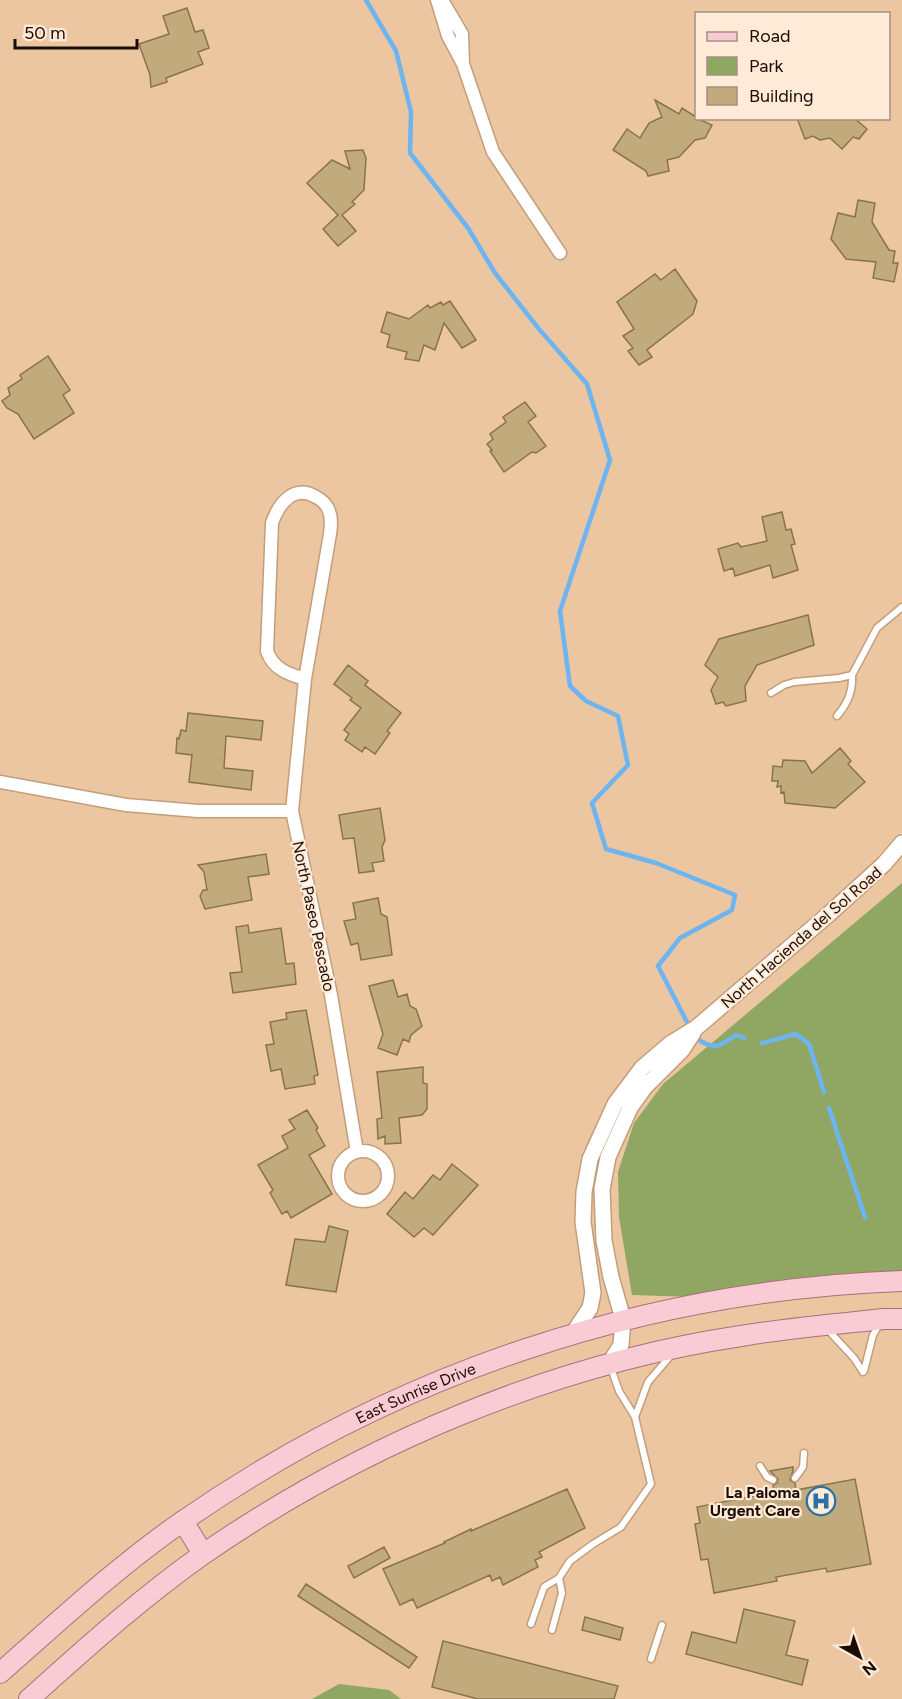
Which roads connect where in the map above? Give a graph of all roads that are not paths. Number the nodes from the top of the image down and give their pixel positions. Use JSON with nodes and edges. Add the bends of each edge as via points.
{"nodes":[{"id":1,"x":437,"y":0,"type":"edge"},
{"id":2,"x":442,"y":0,"type":"edge"},
{"id":3,"x":463,"y":64,"type":"junction"},
{"id":4,"x":560,"y":253,"type":"dead end"},
{"id":5,"x":902,"y":607,"type":"edge"},
{"id":6,"x":852,"y":675,"type":"junction"},
{"id":7,"x":305,"y":679,"type":"junction"},
{"id":8,"x":771,"y":693,"type":"dead end"},
{"id":9,"x":837,"y":716,"type":"dead end"},
{"id":10,"x":0,"y":782,"type":"edge"},
{"id":11,"x":292,"y":811,"type":"junction"},
{"id":12,"x":902,"y":843,"type":"edge"},
{"id":13,"x":696,"y":1028,"type":"junction"},
{"id":14,"x":357,"y":1152,"type":"junction"},
{"id":15,"x":902,"y":1281,"type":"edge"},
{"id":16,"x":624,"y":1319,"type":"junction"},
{"id":17,"x":893,"y":1319,"type":"edge"},
{"id":18,"x":823,"y":1325,"type":"junction"},
{"id":19,"x":574,"y":1332,"type":"junction"},
{"id":20,"x":677,"y":1348,"type":"junction"},
{"id":21,"x":609,"y":1364,"type":"junction"},
{"id":22,"x":635,"y":1417,"type":"junction"},
{"id":23,"x":804,"y":1453,"type":"dead end"},
{"id":24,"x":760,"y":1466,"type":"dead end"},
{"id":25,"x":795,"y":1479,"type":"dead end"},
{"id":26,"x":773,"y":1480,"type":"dead end"},
{"id":27,"x":183,"y":1521,"type":"junction"},
{"id":28,"x":203,"y":1554,"type":"junction"},
{"id":29,"x":559,"y":1578,"type":"junction"},
{"id":30,"x":531,"y":1624,"type":"dead end"},
{"id":31,"x":662,"y":1625,"type":"dead end"},
{"id":32,"x":552,"y":1630,"type":"dead end"},
{"id":33,"x":651,"y":1659,"type":"dead end"},
{"id":34,"x":0,"y":1673,"type":"edge"},
{"id":35,"x":29,"y":1699,"type":"edge"}],
"edges":[{"from":1,"to":3,"type":"street","via":[[448,36]]},
{"from":2,"to":3,"type":"street","via":[[462,34]]},
{"from":3,"to":4,"type":"street","via":[[494,152]]},
{"from":5,"to":6,"type":"lane","via":[[877,628]]},
{"from":6,"to":8,"type":"lane","via":[[794,682]]},
{"from":6,"to":9,"type":"lane","via":[[853,688]]},
{"from":7,"to":7,"type":"street","name":"North Paseo Pescado","via":[[331,519],[321,500],[309,493],[298,493],[287,498],[272,523],[267,651],[278,668]]},
{"from":7,"to":11,"type":"street","name":"North Paseo Pescado"},
{"from":10,"to":11,"type":"street","via":[[126,805],[198,811]]},
{"from":11,"to":14,"type":"street","name":"North Paseo Pescado","via":[[331,995]]},
{"from":12,"to":13,"type":"street","name":"North Hacienda del Sol Road","via":[[829,914]]},
{"from":13,"to":16,"type":"street","name":"North Hacienda del Sol Road","via":[[682,1050],[662,1067],[630,1108],[608,1157],[602,1214],[611,1277]]},
{"from":13,"to":19,"type":"street","name":"North Hacienda del Sol Road","via":[[642,1068],[615,1104],[590,1159],[583,1222],[593,1293],[590,1308]]},
{"from":14,"to":14,"type":"street","via":[[340,1168],[340,1185],[352,1198],[369,1200],[386,1185],[387,1170],[373,1153]]},
{"from":15,"to":16,"type":"main road","name":"East Sunrise Drive","via":[[725,1298]]},
{"from":16,"to":19,"type":"main road","name":"East Sunrise Drive"},
{"from":16,"to":21,"type":"street","name":"North Hacienda del Sol Road","via":[[621,1346]]},
{"from":17,"to":18,"type":"main road"},
{"from":17,"to":18,"type":"lane","via":[[873,1335],[863,1372]]},
{"from":18,"to":20,"type":"main road"},
{"from":19,"to":27,"type":"main road","name":"East Sunrise Drive","via":[[470,1368],[344,1425]]},
{"from":20,"to":21,"type":"main road"},
{"from":20,"to":22,"type":"lane","via":[[648,1382]]},
{"from":21,"to":22,"type":"lane"},
{"from":21,"to":28,"type":"main road","via":[[553,1380],[417,1433],[312,1486]]},
{"from":22,"to":29,"type":"lane","via":[[651,1485],[621,1527],[570,1561]]},
{"from":23,"to":25,"type":"lane","via":[[803,1467]]},
{"from":24,"to":26,"type":"lane"},
{"from":27,"to":28,"type":"main road"},
{"from":27,"to":34,"type":"main road","name":"East Sunrise Drive","via":[[80,1602]]},
{"from":28,"to":35,"type":"main road","via":[[101,1635]]},
{"from":29,"to":30,"type":"lane","via":[[544,1587]]},
{"from":29,"to":32,"type":"lane","via":[[562,1593]]},
{"from":31,"to":33,"type":"lane"}]}
